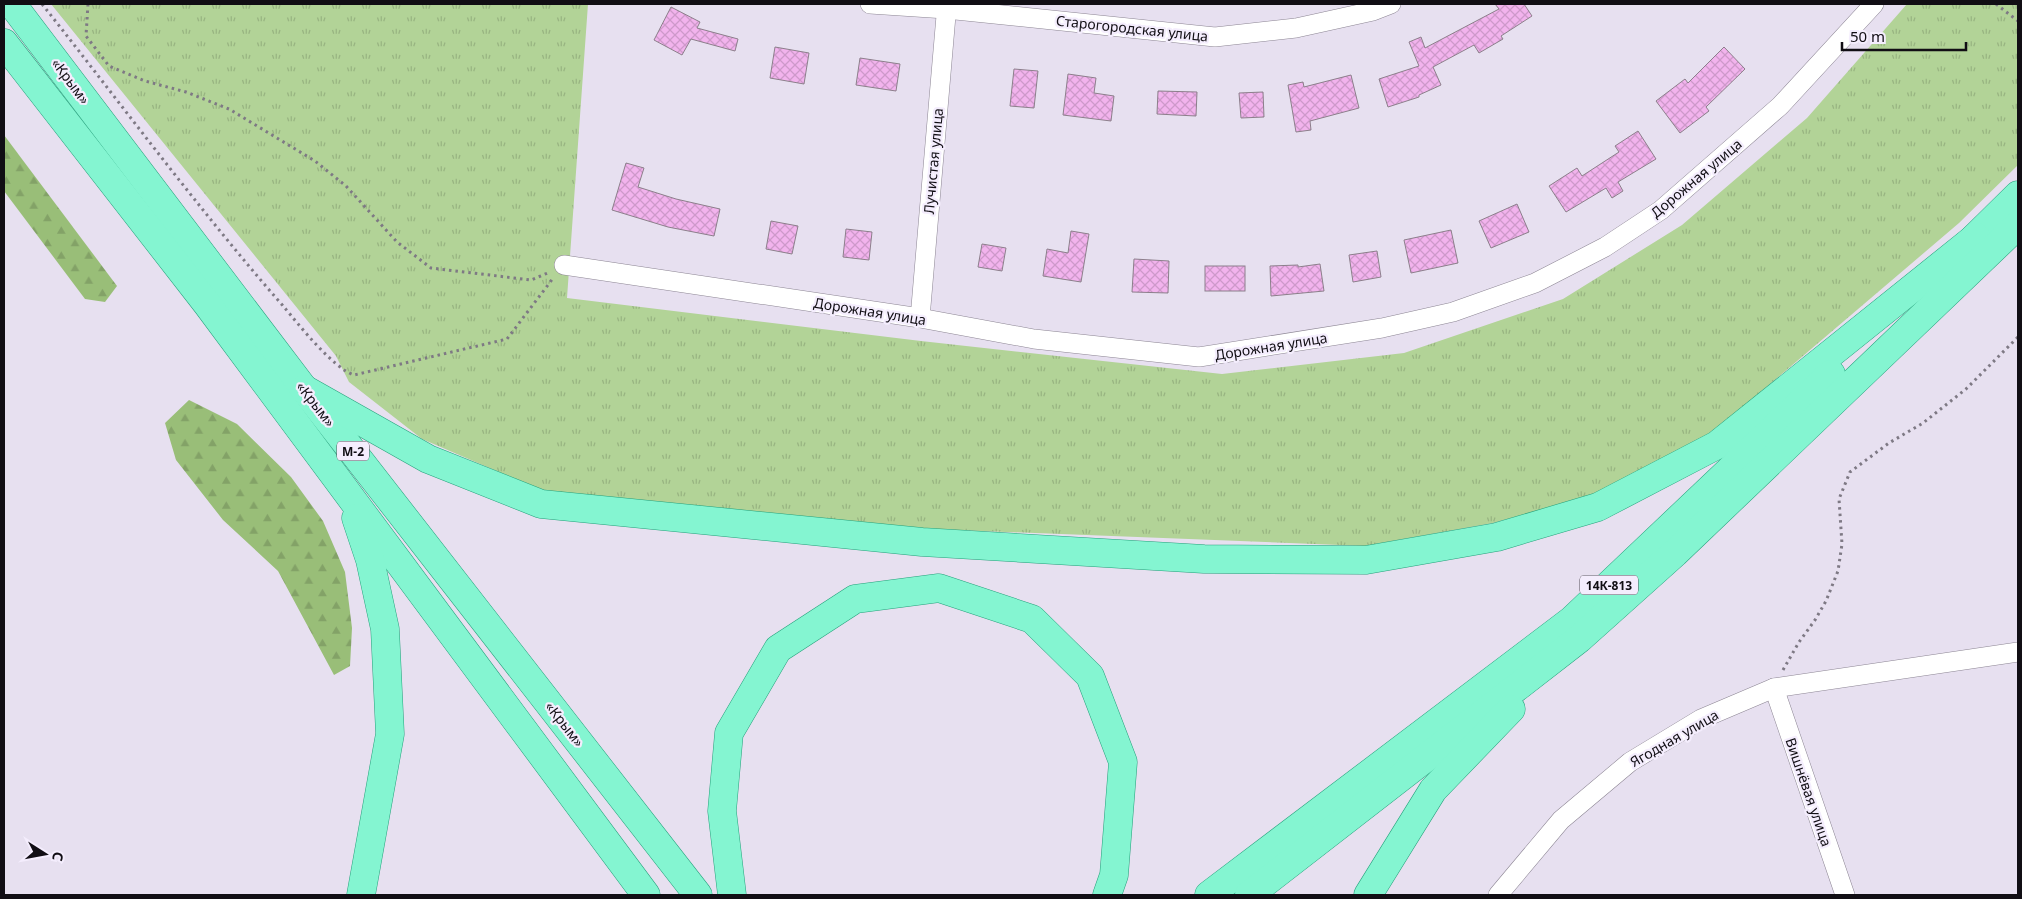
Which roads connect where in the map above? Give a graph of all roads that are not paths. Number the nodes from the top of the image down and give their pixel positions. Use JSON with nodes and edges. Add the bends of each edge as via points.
{"nodes":[{"id":1,"x":12,"y":4,"type":"edge"},
{"id":2,"x":870,"y":4,"type":"edge"},
{"id":3,"x":1391,"y":4,"type":"edge"},
{"id":4,"x":1874,"y":4,"type":"edge"},
{"id":5,"x":946,"y":7,"type":"edge"},
{"id":6,"x":4,"y":43,"type":"edge"},
{"id":7,"x":2018,"y":195,"type":"edge"},
{"id":8,"x":2018,"y":224,"type":"edge"},
{"id":9,"x":1976,"y":236,"type":"junction"},
{"id":10,"x":564,"y":265,"type":"road end"},
{"id":11,"x":920,"y":318,"type":"junction"},
{"id":12,"x":304,"y":389,"type":"junction"},
{"id":13,"x":347,"y":493,"type":"junction"},
{"id":14,"x":1579,"y":639,"type":"junction"},
{"id":15,"x":2018,"y":652,"type":"edge"},
{"id":16,"x":1774,"y":688,"type":"junction"},
{"id":17,"x":361,"y":895,"type":"edge"},
{"id":18,"x":646,"y":895,"type":"edge"},
{"id":19,"x":698,"y":895,"type":"edge"},
{"id":20,"x":732,"y":895,"type":"edge"},
{"id":21,"x":1107,"y":895,"type":"edge"},
{"id":22,"x":1209,"y":895,"type":"edge"},
{"id":23,"x":1249,"y":895,"type":"edge"},
{"id":24,"x":1368,"y":895,"type":"edge"},
{"id":25,"x":1498,"y":895,"type":"edge"},
{"id":26,"x":1845,"y":895,"type":"edge"}],
"edges":[{"from":1,"to":12,"type":"main road","name":"«Крым»","number":"М-2"},
{"from":2,"to":5,"type":"street","name":"Старогородская улица"},
{"from":3,"to":5,"type":"street","name":"Старогородская улица","via":[[1296,28],[1215,37]]},
{"from":4,"to":11,"type":"street","name":"Дорожная улица","via":[[1780,106],[1662,210],[1605,247],[1536,283],[1453,312],[1382,328],[1199,357],[1034,339]]},
{"from":5,"to":11,"type":"street","name":"Лучистая улица"},
{"from":6,"to":13,"type":"main road","name":"«Крым»","number":"М-2","via":[[207,304]]},
{"from":7,"to":9,"type":"main road","number":"14К-813"},
{"from":8,"to":14,"type":"main road","number":"14К-813","via":[[1675,553]]},
{"from":9,"to":12,"type":"main road","via":[[1717,445],[1598,507],[1497,536],[1366,560],[1204,558],[922,542],[541,504],[428,459]]},
{"from":9,"to":22,"type":"main road","number":"14К-813","via":[[1572,620]]},
{"from":10,"to":11,"type":"street","name":"Дорожная улица"},
{"from":12,"to":19,"type":"main road","name":"«Крым»","number":"М-2"},
{"from":13,"to":17,"type":"main road","via":[[370,560],[385,629],[390,734]]},
{"from":13,"to":18,"type":"main road","name":"«Крым»","number":"М-2"},
{"from":14,"to":23,"type":"main road","number":"14К-813"},
{"from":14,"to":24,"type":"main road","via":[[1434,790]]},
{"from":15,"to":16,"type":"street","name":"Ягодная улица"},
{"from":16,"to":25,"type":"street","name":"Ягодная улица","via":[[1701,719],[1630,762],[1561,820]]},
{"from":16,"to":26,"type":"street","name":"Вишнёвая улица"},
{"from":20,"to":21,"type":"main road","via":[[722,811],[729,733],[778,649],[855,600],[939,588],[1032,619],[1090,676],[1123,762],[1114,875]]}]}
